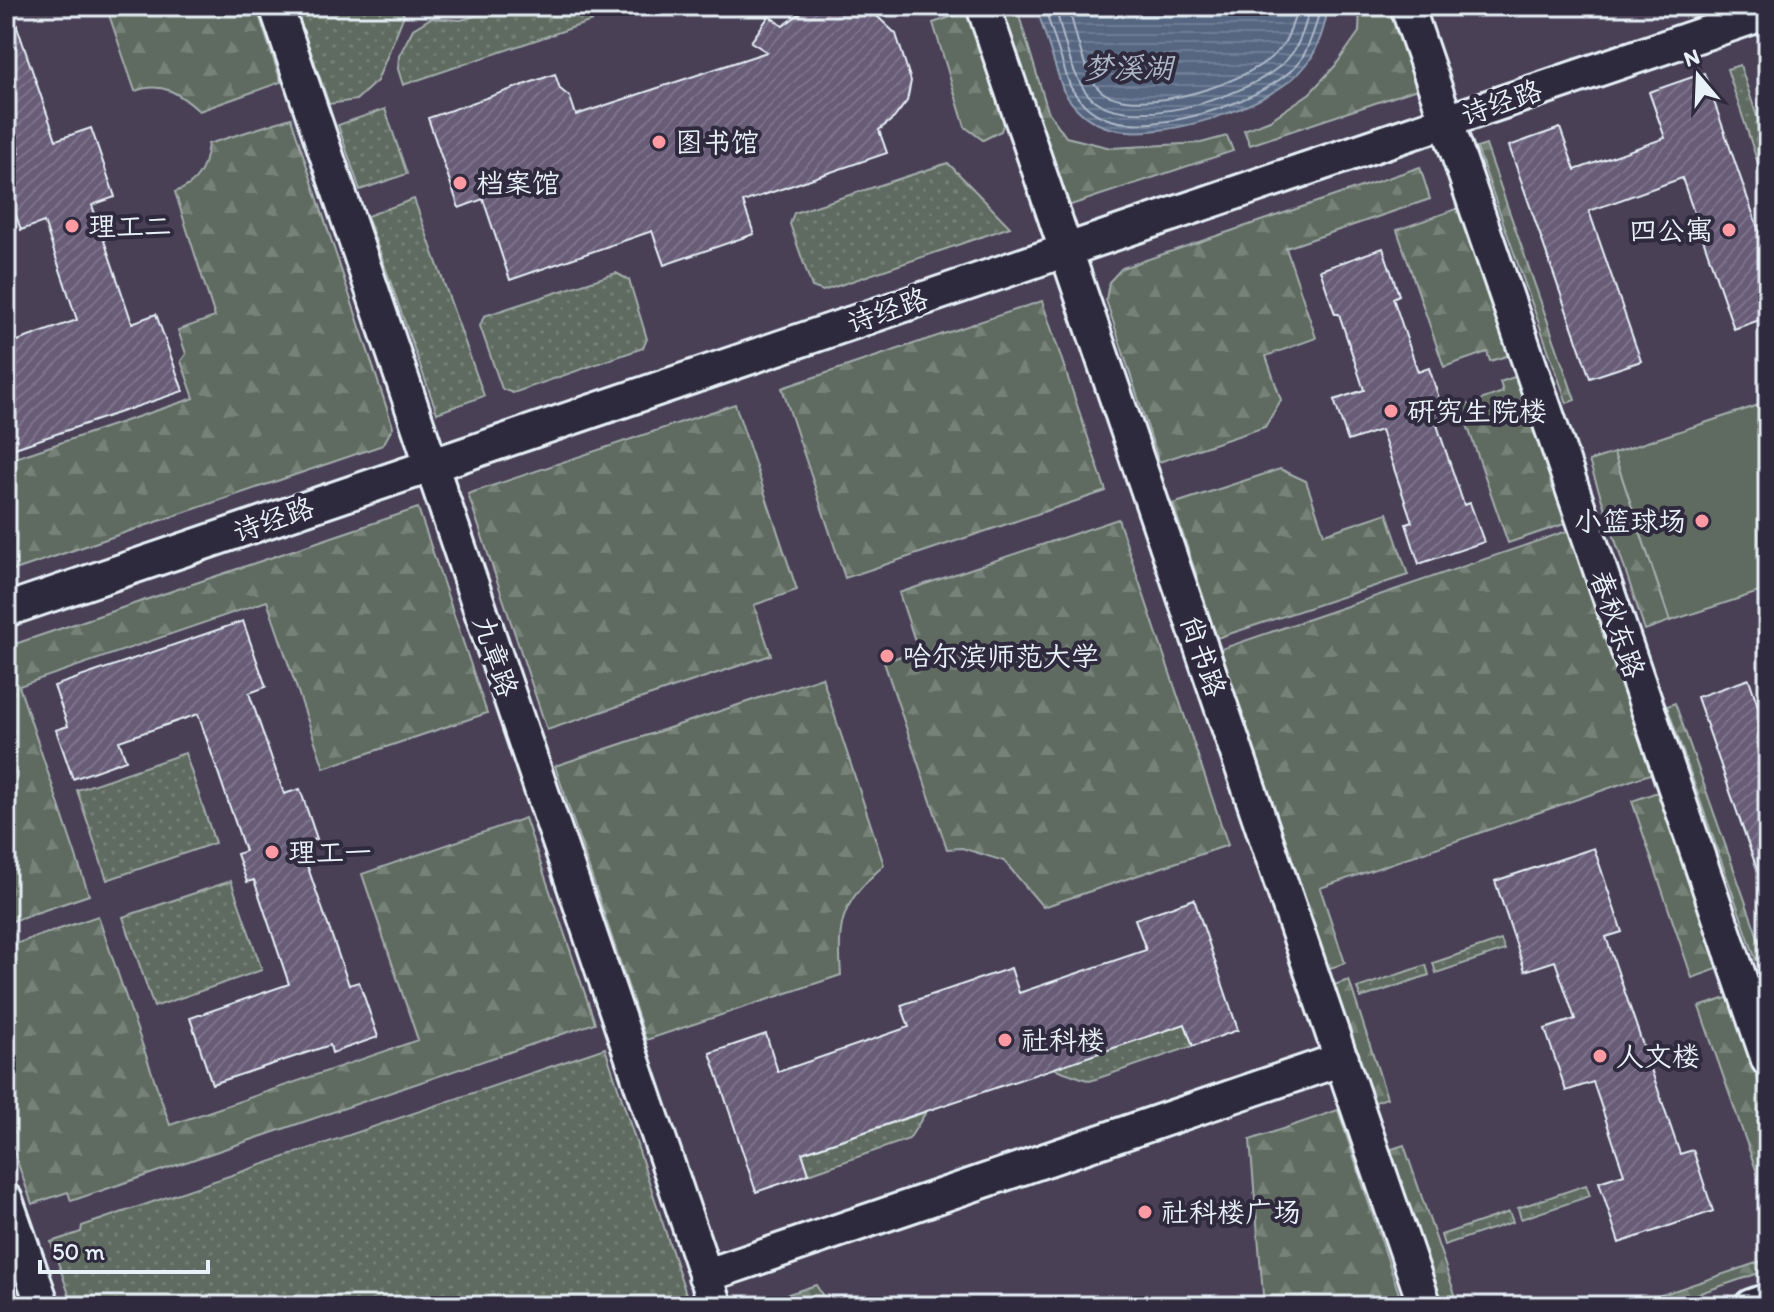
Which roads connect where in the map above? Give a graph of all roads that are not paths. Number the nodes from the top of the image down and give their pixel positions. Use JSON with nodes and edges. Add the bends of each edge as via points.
{"nodes":[{"id":1,"x":276,"y":6,"type":"edge"},
{"id":2,"x":983,"y":6,"type":"edge"},
{"id":3,"x":1407,"y":6,"type":"edge"},
{"id":4,"x":1768,"y":12,"type":"edge"},
{"id":5,"x":1447,"y":121,"type":"junction"},
{"id":6,"x":1066,"y":250,"type":"junction"},
{"id":7,"x":432,"y":465,"type":"junction"},
{"id":8,"x":6,"y":610,"type":"edge"},
{"id":9,"x":1342,"y":1059,"type":"junction"},
{"id":10,"x":1768,"y":1060,"type":"edge"},
{"id":11,"x":6,"y":1200,"type":"edge"},
{"id":12,"x":705,"y":1276,"type":"junction"},
{"id":13,"x":1768,"y":1300,"type":"edge"},
{"id":14,"x":43,"y":1306,"type":"edge"},
{"id":15,"x":716,"y":1306,"type":"edge"},
{"id":16,"x":1425,"y":1306,"type":"edge"},
{"id":17,"x":1751,"y":1306,"type":"edge"}],
"edges":[{"from":1,"to":7,"type":"lane","name":"九章路"},
{"from":2,"to":6,"type":"lane","name":"尚书路"},
{"from":3,"to":5,"type":"lane","name":"春秋东路"},
{"from":4,"to":5,"type":"lane","name":"诗经路"},
{"from":5,"to":6,"type":"lane","name":"诗经路"},
{"from":5,"to":10,"type":"lane","name":"春秋东路"},
{"from":6,"to":7,"type":"lane","name":"诗经路"},
{"from":6,"to":9,"type":"lane","name":"尚书路"},
{"from":7,"to":8,"type":"lane","name":"诗经路"},
{"from":7,"to":12,"type":"lane","name":"九章路"},
{"from":9,"to":12,"type":"lane"},
{"from":9,"to":16,"type":"lane","name":"尚书路"},
{"from":11,"to":14,"type":"lane"},
{"from":12,"to":15,"type":"lane","name":"九章路"},
{"from":13,"to":17,"type":"lane"}]}
